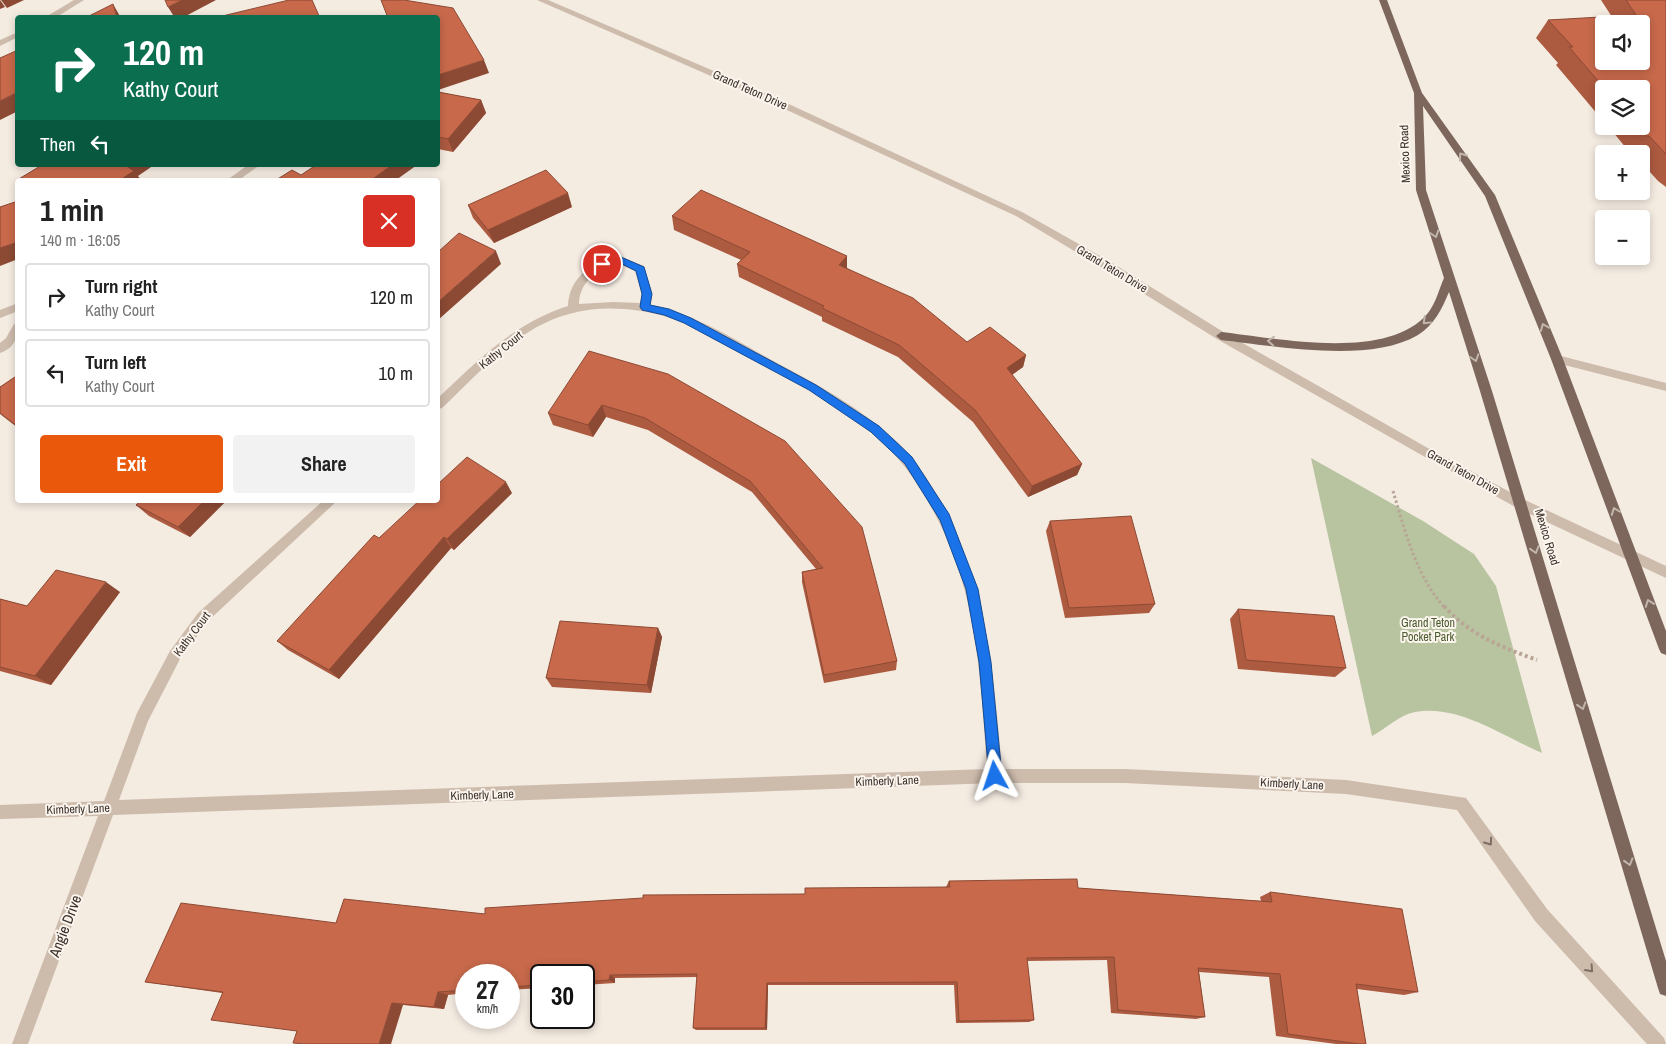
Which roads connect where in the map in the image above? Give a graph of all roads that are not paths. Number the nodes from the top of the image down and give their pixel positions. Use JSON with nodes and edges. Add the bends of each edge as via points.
{"nodes":[{"id":1,"x":80,"y":0,"type":"edge"},
{"id":2,"x":542,"y":0,"type":"edge"},
{"id":3,"x":1383,"y":0,"type":"edge"},
{"id":4,"x":53,"y":15,"type":"edge"},
{"id":5,"x":15,"y":36,"type":"edge"},
{"id":6,"x":0,"y":43,"type":"edge"},
{"id":7,"x":1418,"y":93,"type":"junction"},
{"id":8,"x":252,"y":167,"type":"edge"},
{"id":9,"x":235,"y":178,"type":"edge"},
{"id":10,"x":1449,"y":278,"type":"junction"},
{"id":11,"x":645,"y":307,"type":"junction"},
{"id":12,"x":15,"y":308,"type":"edge"},
{"id":13,"x":573,"y":309,"type":"junction"},
{"id":14,"x":0,"y":314,"type":"edge"},
{"id":15,"x":15,"y":332,"type":"edge"},
{"id":16,"x":1221,"y":336,"type":"junction"},
{"id":17,"x":0,"y":349,"type":"edge"},
{"id":18,"x":1557,"y":359,"type":"junction"},
{"id":19,"x":1666,"y":387,"type":"edge"},
{"id":20,"x":440,"y":403,"type":"edge"},
{"id":21,"x":329,"y":503,"type":"edge"},
{"id":22,"x":1521,"y":504,"type":"junction"},
{"id":23,"x":1632,"y":557,"type":"junction"},
{"id":24,"x":1666,"y":572,"type":"edge"},
{"id":25,"x":1666,"y":649,"type":"edge"},
{"id":26,"x":995,"y":776,"type":"junction"},
{"id":27,"x":109,"y":808,"type":"junction"},
{"id":28,"x":0,"y":812,"type":"edge"},
{"id":29,"x":1666,"y":988,"type":"edge"},
{"id":30,"x":20,"y":1044,"type":"edge"},
{"id":31,"x":1658,"y":1044,"type":"edge"}],
"edges":[{"from":1,"to":4,"type":"street"},
{"from":2,"to":16,"type":"street","name":"Grand Teton Drive","via":[[762,95],[1018,214]]},
{"from":3,"to":7,"type":"main road","name":"Mexico Road"},
{"from":5,"to":6,"type":"street"},
{"from":7,"to":10,"type":"main road","name":"Mexico Road","one_way":true,"via":[[1421,190]]},
{"from":18,"to":7,"type":"main road","name":"Mexico Road","one_way":true,"via":[[1490,196]]},
{"from":8,"to":9,"type":"street"},
{"from":10,"to":16,"type":"main road","one_way":true,"via":[[1432,317],[1410,336],[1373,346],[1321,346]]},
{"from":10,"to":22,"type":"main road","name":"Mexico Road","one_way":true},
{"from":11,"to":13,"type":"street","name":"Kathy Court","via":[[614,305]]},
{"from":11,"to":13,"type":"street","via":[[647,294],[640,269],[621,260],[602,264],[584,276],[572,298]]},
{"from":11,"to":26,"type":"street","name":"Kathy Court","via":[[688,320],[812,388],[875,429],[908,460],[945,518],[972,589],[985,662]]},
{"from":12,"to":14,"type":"street"},
{"from":13,"to":20,"type":"street","name":"Kathy Court","via":[[546,318],[510,340]]},
{"from":15,"to":17,"type":"street"},
{"from":16,"to":22,"type":"street","name":"Grand Teton Drive"},
{"from":18,"to":19,"type":"street"},
{"from":23,"to":18,"type":"main road","name":"Mexico Road","one_way":true},
{"from":21,"to":27,"type":"street","name":"Kathy Court","via":[[203,617],[175,655],[142,718]]},
{"from":22,"to":23,"type":"street","name":"Grand Teton Drive"},
{"from":22,"to":29,"type":"main road","name":"Mexico Road","one_way":true},
{"from":23,"to":24,"type":"street","name":"Grand Teton Drive"},
{"from":25,"to":23,"type":"main road","name":"Mexico Road","one_way":true},
{"from":26,"to":27,"type":"street","name":"Kimberly Lane"},
{"from":26,"to":31,"type":"street","name":"Kimberly Lane","one_way":true,"via":[[1125,776],[1346,787],[1461,803],[1541,915]]},
{"from":27,"to":28,"type":"street","name":"Kimberly Lane"},
{"from":27,"to":30,"type":"street","name":"Angie Drive"}]}
